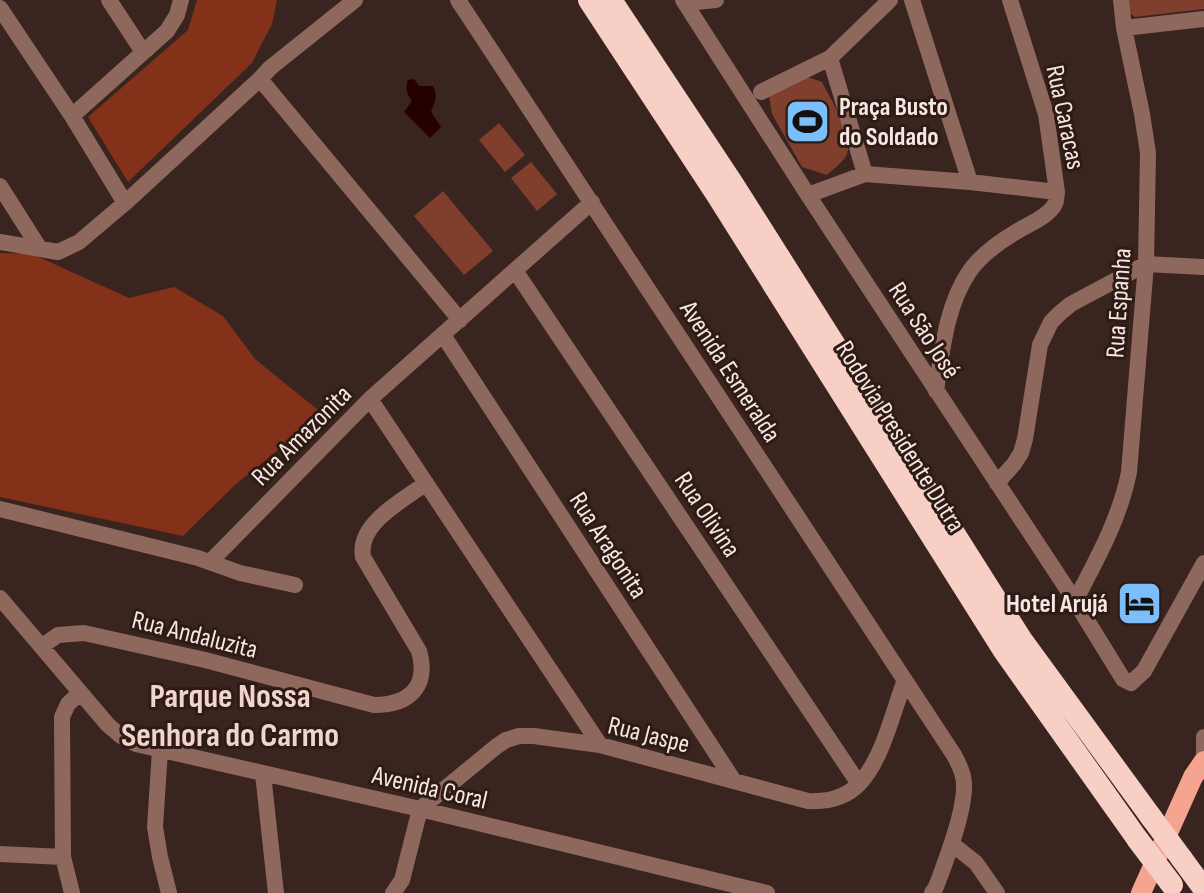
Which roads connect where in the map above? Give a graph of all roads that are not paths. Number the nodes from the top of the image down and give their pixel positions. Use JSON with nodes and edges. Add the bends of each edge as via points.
{"nodes":[{"id":1,"x":109,"y":0,"type":"edge"},
{"id":2,"x":181,"y":0,"type":"edge"},
{"id":3,"x":355,"y":0,"type":"edge"},
{"id":4,"x":458,"y":0,"type":"edge"},
{"id":5,"x":589,"y":0,"type":"edge"},
{"id":6,"x":611,"y":0,"type":"edge"},
{"id":7,"x":716,"y":0,"type":"edge"},
{"id":8,"x":890,"y":0,"type":"edge"},
{"id":9,"x":912,"y":0,"type":"edge"},
{"id":10,"x":1010,"y":0,"type":"edge"},
{"id":11,"x":1121,"y":0,"type":"edge"},
{"id":12,"x":684,"y":2,"type":"edge"},
{"id":13,"x":0,"y":8,"type":"edge"},
{"id":14,"x":1204,"y":19,"type":"edge"},
{"id":15,"x":1124,"y":28,"type":"junction"},
{"id":16,"x":143,"y":52,"type":"junction"},
{"id":17,"x":830,"y":58,"type":"junction"},
{"id":18,"x":265,"y":73,"type":"junction"},
{"id":19,"x":761,"y":92,"type":"dead end"},
{"id":20,"x":72,"y":116,"type":"junction"},
{"id":21,"x":865,"y":174,"type":"junction"},
{"id":22,"x":970,"y":182,"type":"junction"},
{"id":23,"x":0,"y":186,"type":"edge"},
{"id":24,"x":1057,"y":192,"type":"junction"},
{"id":25,"x":808,"y":195,"type":"junction"},
{"id":26,"x":592,"y":202,"type":"junction"},
{"id":27,"x":125,"y":203,"type":"junction"},
{"id":28,"x":0,"y":242,"type":"edge"},
{"id":29,"x":40,"y":249,"type":"junction"},
{"id":30,"x":1146,"y":264,"type":"junction"},
{"id":31,"x":1204,"y":267,"type":"edge"},
{"id":32,"x":516,"y":272,"type":"junction"},
{"id":33,"x":460,"y":320,"type":"junction"},
{"id":34,"x":443,"y":335,"type":"junction"},
{"id":35,"x":936,"y":391,"type":"junction"},
{"id":36,"x":370,"y":399,"type":"junction"},
{"id":37,"x":426,"y":483,"type":"junction"},
{"id":38,"x":997,"y":483,"type":"junction"},
{"id":39,"x":0,"y":509,"type":"edge"},
{"id":40,"x":210,"y":562,"type":"junction"},
{"id":41,"x":1204,"y":563,"type":"edge"},
{"id":42,"x":295,"y":585,"type":"dead end"},
{"id":43,"x":0,"y":598,"type":"edge"},
{"id":44,"x":1075,"y":601,"type":"junction"},
{"id":45,"x":42,"y":646,"type":"junction"},
{"id":46,"x":905,"y":680,"type":"junction"},
{"id":47,"x":80,"y":693,"type":"junction"},
{"id":48,"x":1204,"y":737,"type":"edge"},
{"id":49,"x":600,"y":745,"type":"junction"},
{"id":50,"x":160,"y":750,"type":"junction"},
{"id":51,"x":1204,"y":755,"type":"edge"},
{"id":52,"x":1204,"y":761,"type":"edge"},
{"id":53,"x":263,"y":774,"type":"junction"},
{"id":54,"x":734,"y":781,"type":"junction"},
{"id":55,"x":1204,"y":781,"type":"edge"},
{"id":56,"x":859,"y":784,"type":"junction"},
{"id":57,"x":420,"y":809,"type":"junction"},
{"id":58,"x":952,"y":844,"type":"junction"},
{"id":59,"x":0,"y":854,"type":"edge"},
{"id":60,"x":63,"y":857,"type":"junction"},
{"id":61,"x":1175,"y":889,"type":"edge"},
{"id":62,"x":1204,"y":889,"type":"edge"},
{"id":63,"x":72,"y":893,"type":"edge"},
{"id":64,"x":169,"y":893,"type":"edge"},
{"id":65,"x":276,"y":893,"type":"edge"},
{"id":66,"x":393,"y":893,"type":"edge"},
{"id":67,"x":767,"y":893,"type":"edge"},
{"id":68,"x":932,"y":893,"type":"edge"},
{"id":69,"x":997,"y":893,"type":"edge"},
{"id":70,"x":1141,"y":893,"type":"edge"},
{"id":71,"x":1151,"y":893,"type":"edge"}],
"edges":[{"from":1,"to":16,"type":"street"},
{"from":2,"to":16,"type":"street","via":[[172,25]]},
{"from":3,"to":18,"type":"street"},
{"from":4,"to":26,"type":"street","name":"Avenida Esmeralda"},
{"from":5,"to":61,"type":"highway","name":"Rodovia Presidente Dutra","bridge":true,"via":[[1004,651]]},
{"from":6,"to":62,"type":"highway","name":"Rodovia Presidente Dutra","bridge":true,"via":[[1021,639]]},
{"from":7,"to":12,"type":"street"},
{"from":8,"to":17,"type":"street"},
{"from":9,"to":22,"type":"street"},
{"from":10,"to":24,"type":"street","name":"Rua Caracas","via":[[1046,114]]},
{"from":11,"to":15,"type":"street","name":"Rua Espanha"},
{"from":12,"to":25,"type":"street","name":"Rua São José"},
{"from":13,"to":20,"type":"street"},
{"from":14,"to":15,"type":"street"},
{"from":15,"to":30,"type":"street","name":"Rua Espanha","via":[[1148,153]]},
{"from":16,"to":20,"type":"street"},
{"from":17,"to":19,"type":"street"},
{"from":17,"to":21,"type":"street"},
{"from":18,"to":27,"type":"street"},
{"from":18,"to":33,"type":"street"},
{"from":20,"to":27,"type":"street"},
{"from":21,"to":22,"type":"street"},
{"from":21,"to":25,"type":"street"},
{"from":22,"to":24,"type":"street"},
{"from":23,"to":29,"type":"street"},
{"from":24,"to":35,"type":"street","name":"Rua Caracas","via":[[1055,204],[1044,215],[998,244],[969,272],[950,318]]},
{"from":25,"to":35,"type":"street","name":"Rua São José"},
{"from":26,"to":32,"type":"street","name":"Rua Amazonita"},
{"from":26,"to":46,"type":"street","name":"Avenida Esmeralda"},
{"from":27,"to":29,"type":"street","via":[[70,247],[58,252]]},
{"from":28,"to":29,"type":"street"},
{"from":30,"to":31,"type":"street"},
{"from":30,"to":38,"type":"street","via":[[1071,304],[1051,322],[1040,345],[1021,453]]},
{"from":30,"to":44,"type":"street","name":"Rua Espanha","via":[[1125,491]]},
{"from":32,"to":33,"type":"street","name":"Rua Amazonita"},
{"from":32,"to":56,"type":"street","name":"Rua Olivina"},
{"from":33,"to":34,"type":"street","name":"Rua Amazonita"},
{"from":34,"to":36,"type":"street","name":"Rua Amazonita"},
{"from":34,"to":54,"type":"street","name":"Rua Aragonita"},
{"from":35,"to":38,"type":"street","name":"Rua São José"},
{"from":36,"to":37,"type":"street"},
{"from":36,"to":40,"type":"street","name":"Rua Amazonita"},
{"from":37,"to":45,"type":"street","name":"Rua Andaluzita","via":[[376,521],[362,541],[363,557],[423,666],[421,681],[408,697],[391,705],[84,633],[58,635]]},
{"from":37,"to":49,"type":"street"},
{"from":38,"to":44,"type":"street","name":"Rua São José"},
{"from":39,"to":40,"type":"street"},
{"from":40,"to":42,"type":"street"},
{"from":41,"to":44,"type":"street","name":"Rua São José","via":[[1144,671],[1131,683],[1123,679]]},
{"from":43,"to":45,"type":"street","name":"Avenida Coral"},
{"from":45,"to":47,"type":"street","name":"Avenida Coral"},
{"from":46,"to":56,"type":"street","via":[[883,741]]},
{"from":46,"to":58,"type":"street","name":"Avenida Esmeralda","via":[[954,755],[965,782]]},
{"from":47,"to":50,"type":"street","name":"Avenida Coral","via":[[121,736]]},
{"from":47,"to":60,"type":"street","via":[[62,717]]},
{"from":48,"to":51,"type":"street"},
{"from":49,"to":54,"type":"street","name":"Rua Jaspe"},
{"from":49,"to":57,"type":"street","name":"Rua Jaspe","via":[[534,736],[506,740]]},
{"from":50,"to":53,"type":"street","name":"Avenida Coral"},
{"from":50,"to":64,"type":"street","via":[[155,827]]},
{"from":52,"to":70,"type":"main road"},
{"from":53,"to":57,"type":"street","name":"Avenida Coral"},
{"from":53,"to":65,"type":"street"},
{"from":54,"to":56,"type":"street","name":"Rua Jaspe","via":[[822,802]]},
{"from":55,"to":71,"type":"main road"},
{"from":57,"to":66,"type":"street","via":[[402,880]]},
{"from":57,"to":67,"type":"street","name":"Avenida Coral"},
{"from":58,"to":68,"type":"street"},
{"from":58,"to":69,"type":"street","via":[[976,863]]},
{"from":59,"to":60,"type":"street"},
{"from":60,"to":63,"type":"street"}]}
